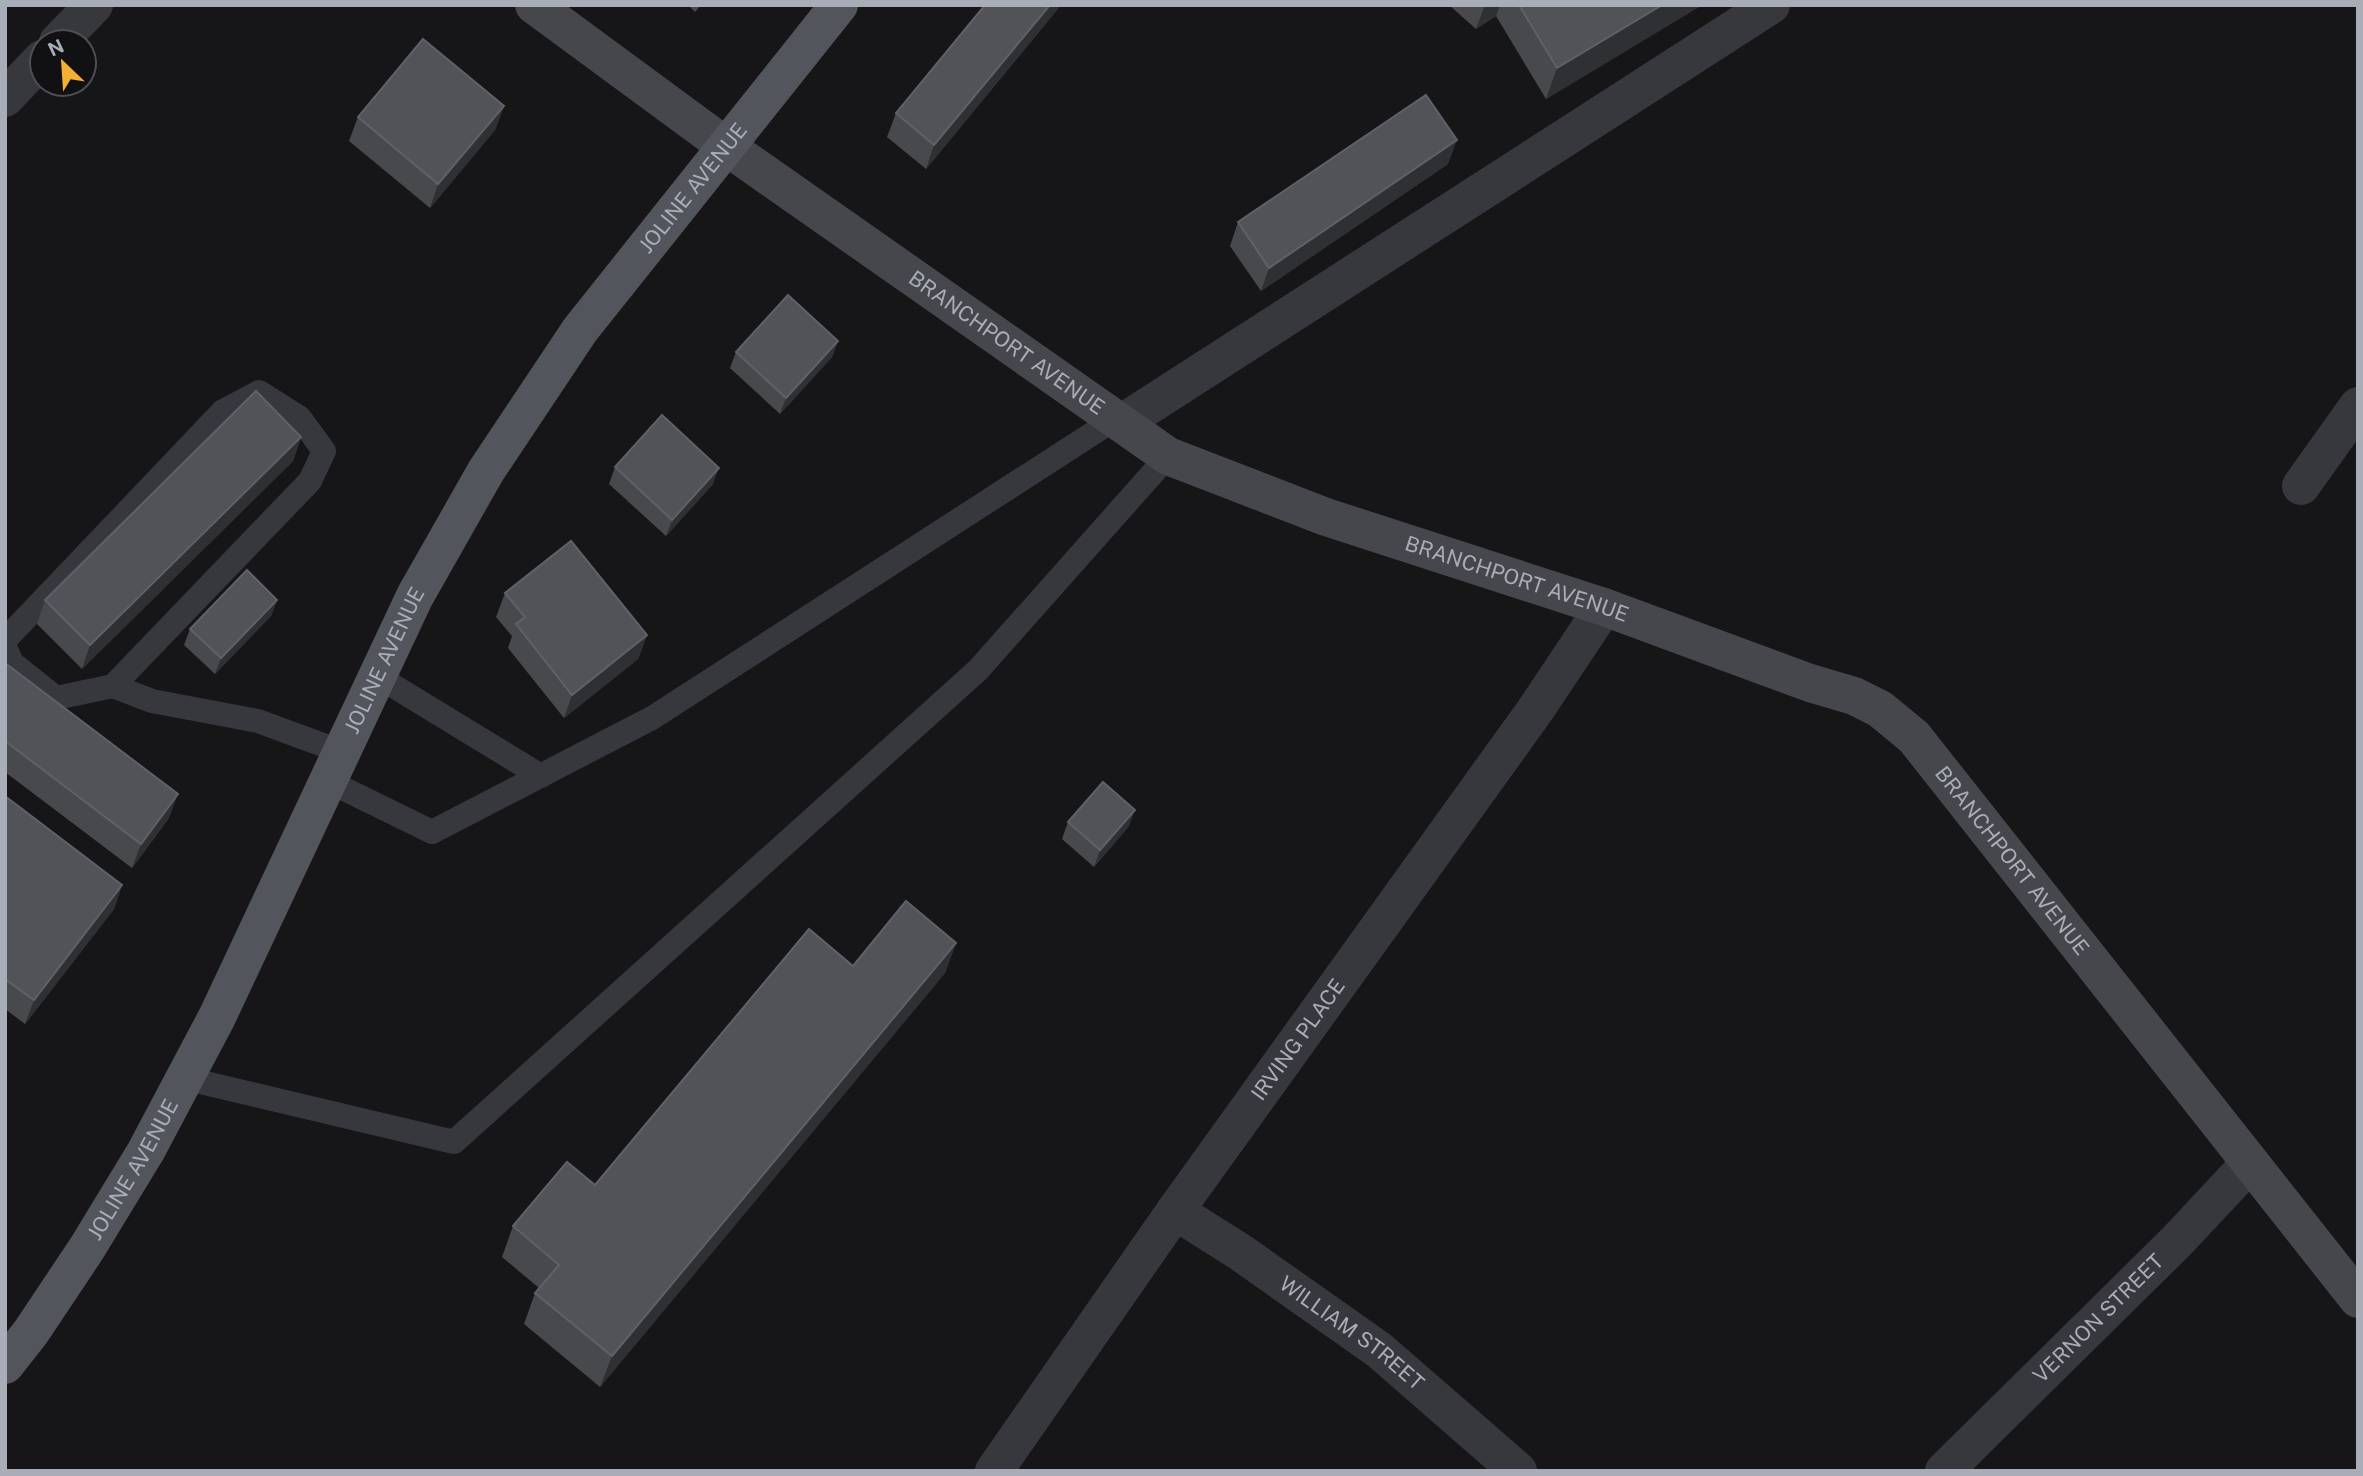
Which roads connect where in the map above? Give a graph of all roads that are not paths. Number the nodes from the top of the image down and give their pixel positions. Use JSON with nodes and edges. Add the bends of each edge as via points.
{"nodes":[{"id":1,"x":94,"y":5,"type":"edge"},
{"id":2,"x":534,"y":5,"type":"edge"},
{"id":3,"x":839,"y":5,"type":"edge"},
{"id":4,"x":1771,"y":5,"type":"edge"},
{"id":5,"x":72,"y":28,"type":"edge"},
{"id":6,"x":28,"y":73,"type":"edge"},
{"id":7,"x":5,"y":97,"type":"edge"},
{"id":8,"x":727,"y":147,"type":"junction"},
{"id":9,"x":2358,"y":406,"type":"edge"},
{"id":10,"x":1118,"y":421,"type":"junction"},
{"id":11,"x":1168,"y":456,"type":"junction"},
{"id":12,"x":2301,"y":486,"type":"dead end"},
{"id":13,"x":1604,"y":607,"type":"junction"},
{"id":14,"x":5,"y":640,"type":"edge"},
{"id":15,"x":5,"y":648,"type":"edge"},
{"id":16,"x":377,"y":676,"type":"junction"},
{"id":17,"x":113,"y":686,"type":"junction"},
{"id":18,"x":335,"y":767,"type":"junction"},
{"id":19,"x":541,"y":776,"type":"junction"},
{"id":20,"x":184,"y":1078,"type":"junction"},
{"id":21,"x":2250,"y":1163,"type":"junction"},
{"id":22,"x":1175,"y":1211,"type":"junction"},
{"id":23,"x":2358,"y":1299,"type":"edge"},
{"id":24,"x":5,"y":1365,"type":"edge"},
{"id":25,"x":994,"y":1471,"type":"edge"},
{"id":26,"x":1518,"y":1471,"type":"edge"},
{"id":27,"x":1944,"y":1471,"type":"edge"}],
"edges":[{"from":1,"to":5,"type":"street"},
{"from":2,"to":8,"type":"street","name":"BRANCHPORT AVENUE"},
{"from":3,"to":8,"type":"main road","name":"JOLINE AVENUE"},
{"from":4,"to":10,"type":"street"},
{"from":6,"to":7,"type":"street"},
{"from":8,"to":10,"type":"street","name":"BRANCHPORT AVENUE"},
{"from":8,"to":16,"type":"main road","name":"JOLINE AVENUE","via":[[580,330],[486,471],[415,596]]},
{"from":9,"to":12,"type":"street"},
{"from":10,"to":11,"type":"street","name":"BRANCHPORT AVENUE"},
{"from":10,"to":19,"type":"lane","via":[[652,718]]},
{"from":11,"to":13,"type":"street","name":"BRANCHPORT AVENUE","via":[[1326,517]]},
{"from":11,"to":20,"type":"lane","via":[[978,670],[454,1142]]},
{"from":13,"to":21,"type":"street","name":"BRANCHPORT AVENUE","via":[[1854,696],[1881,709],[1914,737]]},
{"from":13,"to":22,"type":"street","name":"IRVING PLACE"},
{"from":14,"to":17,"type":"lane","via":[[223,411],[259,392],[300,418],[324,451],[310,481]]},
{"from":15,"to":17,"type":"lane","via":[[12,663],[56,698]]},
{"from":16,"to":18,"type":"main road","name":"JOLINE AVENUE"},
{"from":16,"to":19,"type":"lane"},
{"from":17,"to":18,"type":"lane","via":[[152,701],[258,721]]},
{"from":18,"to":19,"type":"lane","via":[[432,832]]},
{"from":18,"to":20,"type":"main road","name":"JOLINE AVENUE"},
{"from":20,"to":24,"type":"main road","name":"JOLINE AVENUE","via":[[87,1248]]},
{"from":21,"to":23,"type":"street","name":"BRANCHPORT AVENUE"},
{"from":21,"to":27,"type":"street","name":"VERNON STREET"},
{"from":22,"to":25,"type":"street","name":"IRVING PLACE"},
{"from":22,"to":26,"type":"street","name":"WILLIAM STREET","via":[[1379,1350]]}]}
